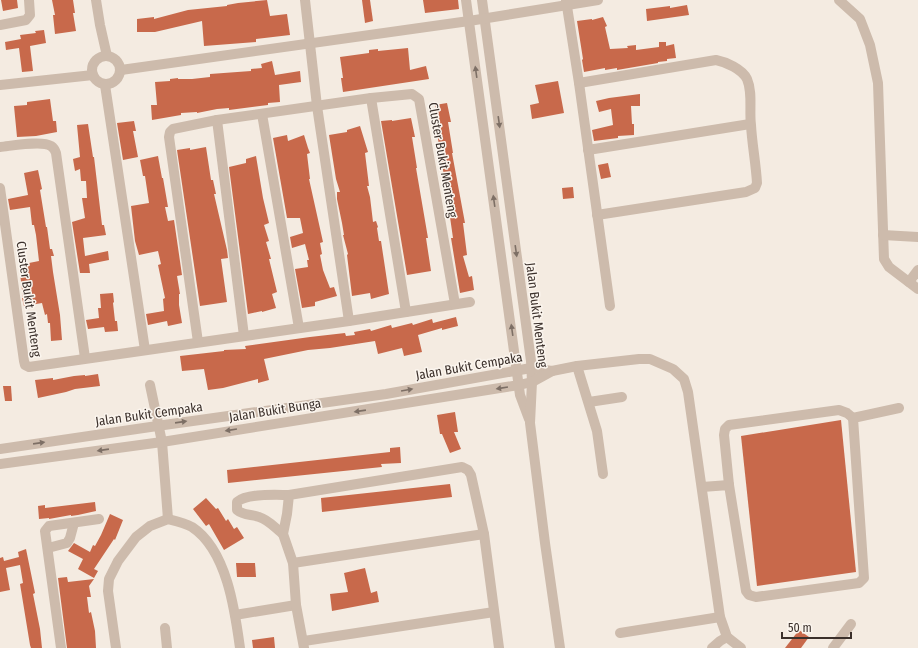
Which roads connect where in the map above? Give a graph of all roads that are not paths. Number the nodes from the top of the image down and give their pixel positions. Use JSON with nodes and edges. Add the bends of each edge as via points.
{"nodes":[{"id":1,"x":29,"y":0,"type":"edge"},
{"id":2,"x":96,"y":0,"type":"edge"},
{"id":3,"x":306,"y":0,"type":"edge"},
{"id":4,"x":466,"y":0,"type":"edge"},
{"id":5,"x":482,"y":0,"type":"edge"},
{"id":6,"x":598,"y":0,"type":"edge"},
{"id":7,"x":840,"y":0,"type":"edge"},
{"id":8,"x":566,"y":2,"type":"edge"},
{"id":9,"x":485,"y":18,"type":"junction"},
{"id":10,"x":469,"y":21,"type":"junction"},
{"id":11,"x":0,"y":26,"type":"edge"},
{"id":12,"x":311,"y":43,"type":"junction"},
{"id":13,"x":107,"y":56,"type":"junction"},
{"id":14,"x":121,"y":70,"type":"junction"},
{"id":15,"x":92,"y":75,"type":"junction"},
{"id":16,"x":579,"y":83,"type":"junction"},
{"id":17,"x":0,"y":85,"type":"edge"},
{"id":18,"x":105,"y":85,"type":"junction"},
{"id":19,"x":372,"y":98,"type":"junction"},
{"id":20,"x":318,"y":106,"type":"junction"},
{"id":21,"x":262,"y":114,"type":"junction"},
{"id":22,"x":217,"y":120,"type":"junction"},
{"id":23,"x":750,"y":124,"type":"junction"},
{"id":24,"x":0,"y":147,"type":"edge"},
{"id":25,"x":588,"y":150,"type":"junction"},
{"id":26,"x":0,"y":188,"type":"edge"},
{"id":27,"x":597,"y":215,"type":"junction"},
{"id":28,"x":883,"y":235,"type":"junction"},
{"id":29,"x":918,"y":238,"type":"edge"},
{"id":30,"x":918,"y":270,"type":"edge"},
{"id":31,"x":909,"y":282,"type":"junction"},
{"id":32,"x":918,"y":289,"type":"edge"},
{"id":33,"x":470,"y":302,"type":"dead end"},
{"id":34,"x":455,"y":304,"type":"junction"},
{"id":35,"x":610,"y":306,"type":"dead end"},
{"id":36,"x":406,"y":312,"type":"junction"},
{"id":37,"x":349,"y":321,"type":"junction"},
{"id":38,"x":299,"y":328,"type":"junction"},
{"id":39,"x":244,"y":336,"type":"junction"},
{"id":40,"x":198,"y":342,"type":"junction"},
{"id":41,"x":145,"y":350,"type":"junction"},
{"id":42,"x":85,"y":358,"type":"junction"},
{"id":43,"x":578,"y":366,"type":"junction"},
{"id":44,"x":531,"y":368,"type":"junction"},
{"id":45,"x":517,"y":371,"type":"junction"},
{"id":46,"x":552,"y":371,"type":"junction"},
{"id":47,"x":532,"y":382,"type":"junction"},
{"id":48,"x":150,"y":385,"type":"dead end"},
{"id":49,"x":519,"y":385,"type":"junction"},
{"id":50,"x":386,"y":394,"type":"junction"},
{"id":51,"x":622,"y":397,"type":"dead end"},
{"id":52,"x":589,"y":402,"type":"junction"},
{"id":53,"x":388,"y":406,"type":"junction"},
{"id":54,"x":288,"y":408,"type":"junction"},
{"id":55,"x":900,"y":408,"type":"dead end"},
{"id":56,"x":853,"y":418,"type":"junction"},
{"id":57,"x":290,"y":420,"type":"junction"},
{"id":58,"x":530,"y":423,"type":"junction"},
{"id":59,"x":158,"y":426,"type":"junction"},
{"id":60,"x":162,"y":442,"type":"junction"},
{"id":61,"x":0,"y":449,"type":"edge"},
{"id":62,"x":0,"y":464,"type":"edge"},
{"id":63,"x":603,"y":474,"type":"dead end"},
{"id":64,"x":729,"y":485,"type":"junction"},
{"id":65,"x":702,"y":486,"type":"junction"},
{"id":66,"x":289,"y":495,"type":"junction"},
{"id":67,"x":99,"y":519,"type":"dead end"},
{"id":68,"x":168,"y":519,"type":"junction"},
{"id":69,"x":74,"y":523,"type":"junction"},
{"id":70,"x":283,"y":534,"type":"junction"},
{"id":71,"x":484,"y":534,"type":"junction"},
{"id":72,"x":48,"y":548,"type":"junction"},
{"id":73,"x":293,"y":563,"type":"junction"},
{"id":74,"x":296,"y":605,"type":"junction"},
{"id":75,"x":494,"y":612,"type":"junction"},
{"id":76,"x":235,"y":615,"type":"junction"},
{"id":77,"x":720,"y":617,"type":"junction"},
{"id":78,"x":851,"y":624,"type":"dead end"},
{"id":79,"x":165,"y":628,"type":"dead end"},
{"id":80,"x":620,"y":633,"type":"dead end"},
{"id":81,"x":727,"y":637,"type":"junction"},
{"id":82,"x":304,"y":644,"type":"edge"},
{"id":83,"x":61,"y":648,"type":"edge"},
{"id":84,"x":116,"y":648,"type":"edge"},
{"id":85,"x":167,"y":648,"type":"edge"},
{"id":86,"x":240,"y":648,"type":"edge"},
{"id":87,"x":499,"y":648,"type":"edge"},
{"id":88,"x":560,"y":648,"type":"edge"},
{"id":89,"x":712,"y":648,"type":"edge"},
{"id":90,"x":741,"y":648,"type":"edge"},
{"id":91,"x":833,"y":648,"type":"edge"}],
"edges":[{"from":1,"to":11,"type":"street","via":[[30,16],[26,20]]},
{"from":2,"to":13,"type":"street"},
{"from":3,"to":12,"type":"street"},
{"from":4,"to":10,"type":"street","name":"Jalan Bukit Menteng"},
{"from":5,"to":9,"type":"street","name":"Jalan Bukit Menteng"},
{"from":6,"to":8,"type":"street"},
{"from":7,"to":28,"type":"street","via":[[860,19],[870,45],[878,83]]},
{"from":8,"to":9,"type":"street"},
{"from":8,"to":16,"type":"street"},
{"from":9,"to":10,"type":"street"},
{"from":9,"to":44,"type":"street","name":"Jalan Bukit Menteng","one_way":true},
{"from":10,"to":12,"type":"street"},
{"from":45,"to":10,"type":"street","name":"Jalan Bukit Menteng","one_way":true},
{"from":12,"to":14,"type":"street"},
{"from":12,"to":20,"type":"street"},
{"from":13,"to":14,"type":"street","via":[[117,60]]},
{"from":13,"to":15,"type":"street","via":[[96,60]]},
{"from":14,"to":18,"type":"street","via":[[116,81]]},
{"from":15,"to":17,"type":"street"},
{"from":15,"to":18,"type":"street","via":[[100,84]]},
{"from":16,"to":23,"type":"street","via":[[722,61],[739,70],[746,78],[750,89]]},
{"from":16,"to":25,"type":"street"},
{"from":18,"to":41,"type":"street"},
{"from":19,"to":20,"type":"street","name":"Cluster Bukit Menteng"},
{"from":19,"to":34,"type":"street","name":"Cluster Bukit Menteng","via":[[412,94],[419,99]]},
{"from":19,"to":36,"type":"street"},
{"from":20,"to":21,"type":"street","name":"Cluster Bukit Menteng"},
{"from":20,"to":37,"type":"street"},
{"from":21,"to":22,"type":"street","name":"Cluster Bukit Menteng"},
{"from":21,"to":38,"type":"street"},
{"from":22,"to":39,"type":"street"},
{"from":22,"to":40,"type":"street","name":"Cluster Bukit Menteng","via":[[173,129],[169,137]]},
{"from":23,"to":25,"type":"street"},
{"from":23,"to":27,"type":"street","via":[[755,188],[746,192]]},
{"from":24,"to":42,"type":"street","via":[[42,143],[54,148]]},
{"from":25,"to":27,"type":"street"},
{"from":26,"to":42,"type":"street","name":"Cluster Bukit Menteng","via":[[25,365],[48,365]]},
{"from":27,"to":35,"type":"street"},
{"from":28,"to":29,"type":"street"},
{"from":28,"to":31,"type":"street","via":[[884,259],[889,267]]},
{"from":30,"to":31,"type":"street"},
{"from":31,"to":32,"type":"street"},
{"from":33,"to":34,"type":"street","name":"Cluster Bukit Menteng"},
{"from":34,"to":36,"type":"street","name":"Cluster Bukit Menteng"},
{"from":36,"to":37,"type":"street","name":"Cluster Bukit Menteng"},
{"from":37,"to":38,"type":"street","name":"Cluster Bukit Menteng"},
{"from":38,"to":39,"type":"street","name":"Cluster Bukit Menteng"},
{"from":39,"to":40,"type":"street","name":"Cluster Bukit Menteng"},
{"from":40,"to":41,"type":"street","name":"Cluster Bukit Menteng"},
{"from":41,"to":42,"type":"street","name":"Cluster Bukit Menteng"},
{"from":43,"to":46,"type":"street","name":"Jalan Bukit Cempaka"},
{"from":43,"to":52,"type":"street"},
{"from":43,"to":65,"type":"street","name":"Jalan Bukit Cempaka","via":[[650,359],[673,369],[684,379]]},
{"from":44,"to":45,"type":"street","name":"Jalan Bukit Cempaka"},
{"from":44,"to":46,"type":"street","name":"Jalan Bukit Cempaka"},
{"from":44,"to":47,"type":"street","name":"Jalan Bukit Menteng"},
{"from":45,"to":49,"type":"street","name":"Jalan Bukit Menteng"},
{"from":50,"to":45,"type":"street","name":"Jalan Bukit Cempaka","one_way":true},
{"from":46,"to":47,"type":"street","name":"Jalan Bukit Bunga"},
{"from":47,"to":49,"type":"street","name":"Jalan Bukit Bunga"},
{"from":47,"to":58,"type":"street","name":"Jalan Bukit Menteng"},
{"from":48,"to":59,"type":"street"},
{"from":49,"to":53,"type":"street","name":"Jalan Bukit Bunga","one_way":true},
{"from":49,"to":58,"type":"street","name":"Jalan Bukit Menteng"},
{"from":50,"to":53,"type":"street"},
{"from":50,"to":54,"type":"street","name":"Jalan Bukit Cempaka"},
{"from":51,"to":52,"type":"street"},
{"from":52,"to":63,"type":"street","via":[[597,431]]},
{"from":53,"to":57,"type":"street","name":"Jalan Bukit Bunga","one_way":true},
{"from":54,"to":57,"type":"street"},
{"from":59,"to":54,"type":"street","name":"Jalan Bukit Cempaka","one_way":true},
{"from":55,"to":56,"type":"street"},
{"from":56,"to":64,"type":"street","via":[[839,410],[729,425],[724,435]]},
{"from":56,"to":64,"type":"street","via":[[864,578],[859,583],[749,595],[746,591]]},
{"from":57,"to":60,"type":"street","name":"Jalan Bukit Bunga","one_way":true},
{"from":58,"to":88,"type":"street"},
{"from":59,"to":60,"type":"street"},
{"from":61,"to":59,"type":"street","name":"Jalan Bukit Cempaka","one_way":true},
{"from":60,"to":62,"type":"street","name":"Jalan Bukit Bunga","one_way":true},
{"from":60,"to":68,"type":"street"},
{"from":64,"to":65,"type":"street"},
{"from":65,"to":77,"type":"street","name":"Jalan Bukit Cempaka"},
{"from":66,"to":70,"type":"street"},
{"from":66,"to":70,"type":"street","via":[[244,498],[237,502],[240,512],[267,521]]},
{"from":66,"to":71,"type":"street","via":[[462,467],[471,475]]},
{"from":67,"to":69,"type":"street"},
{"from":68,"to":76,"type":"street","via":[[192,527],[205,539],[228,582]]},
{"from":68,"to":84,"type":"street","via":[[150,526],[136,537],[118,561],[109,579],[108,591]]},
{"from":69,"to":72,"type":"street","via":[[67,543]]},
{"from":69,"to":72,"type":"street","via":[[48,526],[45,533]]},
{"from":70,"to":73,"type":"street"},
{"from":71,"to":73,"type":"street"},
{"from":71,"to":75,"type":"street"},
{"from":72,"to":83,"type":"street"},
{"from":73,"to":74,"type":"street"},
{"from":74,"to":76,"type":"street"},
{"from":74,"to":82,"type":"street"},
{"from":75,"to":82,"type":"street"},
{"from":75,"to":87,"type":"street"},
{"from":76,"to":86,"type":"street"},
{"from":77,"to":80,"type":"street"},
{"from":77,"to":81,"type":"street","name":"Jalan Bukit Cempaka"},
{"from":78,"to":91,"type":"street"},
{"from":79,"to":85,"type":"street"},
{"from":81,"to":89,"type":"street"},
{"from":81,"to":90,"type":"street"}]}
